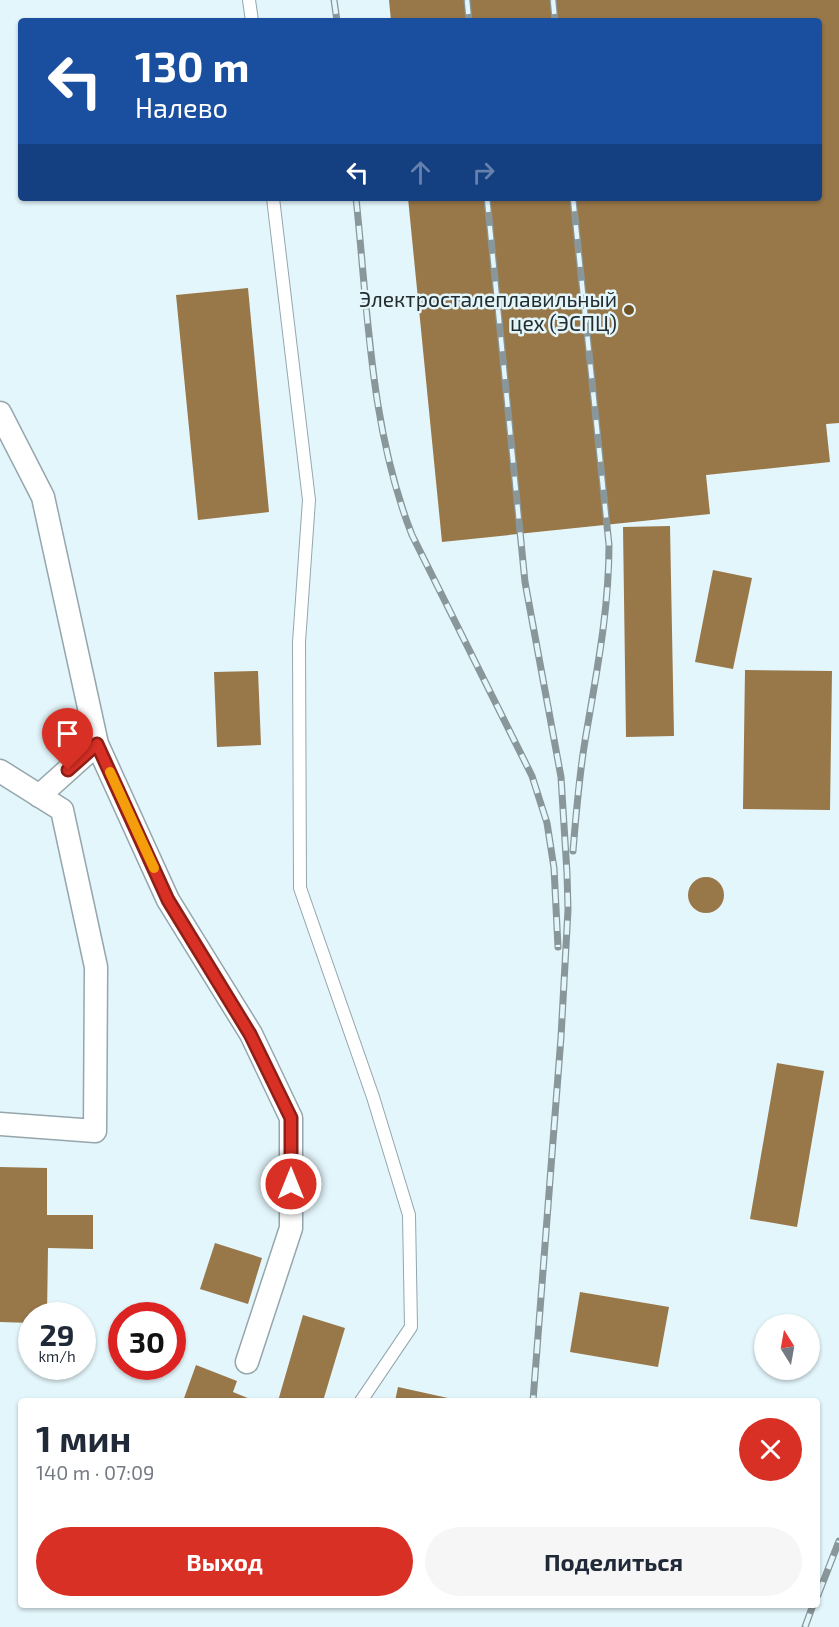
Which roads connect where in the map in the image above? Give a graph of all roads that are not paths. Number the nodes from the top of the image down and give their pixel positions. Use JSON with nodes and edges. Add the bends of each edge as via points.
{"nodes":[{"id":1,"x":249,"y":0,"type":"edge"},
{"id":2,"x":252,"y":18,"type":"edge"},
{"id":3,"x":273,"y":201,"type":"edge"},
{"id":4,"x":0,"y":413,"type":"edge"},
{"id":5,"x":97,"y":744,"type":"junction"},
{"id":6,"x":0,"y":771,"type":"edge"},
{"id":7,"x":39,"y":796,"type":"junction"},
{"id":8,"x":0,"y":1124,"type":"edge"},
{"id":9,"x":247,"y":1362,"type":"dead end"},
{"id":10,"x":363,"y":1398,"type":"edge"}],
"edges":[{"from":1,"to":2,"type":"lane"},
{"from":3,"to":10,"type":"lane","via":[[309,500],[299,642],[300,888],[373,1097],[409,1215],[411,1327]]},
{"from":4,"to":5,"type":"street","via":[[43,497]]},
{"from":5,"to":7,"type":"street"},
{"from":5,"to":9,"type":"street","via":[[168,900],[250,1034],[291,1118],[291,1228]]},
{"from":6,"to":7,"type":"street"},
{"from":7,"to":8,"type":"street","via":[[62,810],[96,967],[95,1131]]}]}
